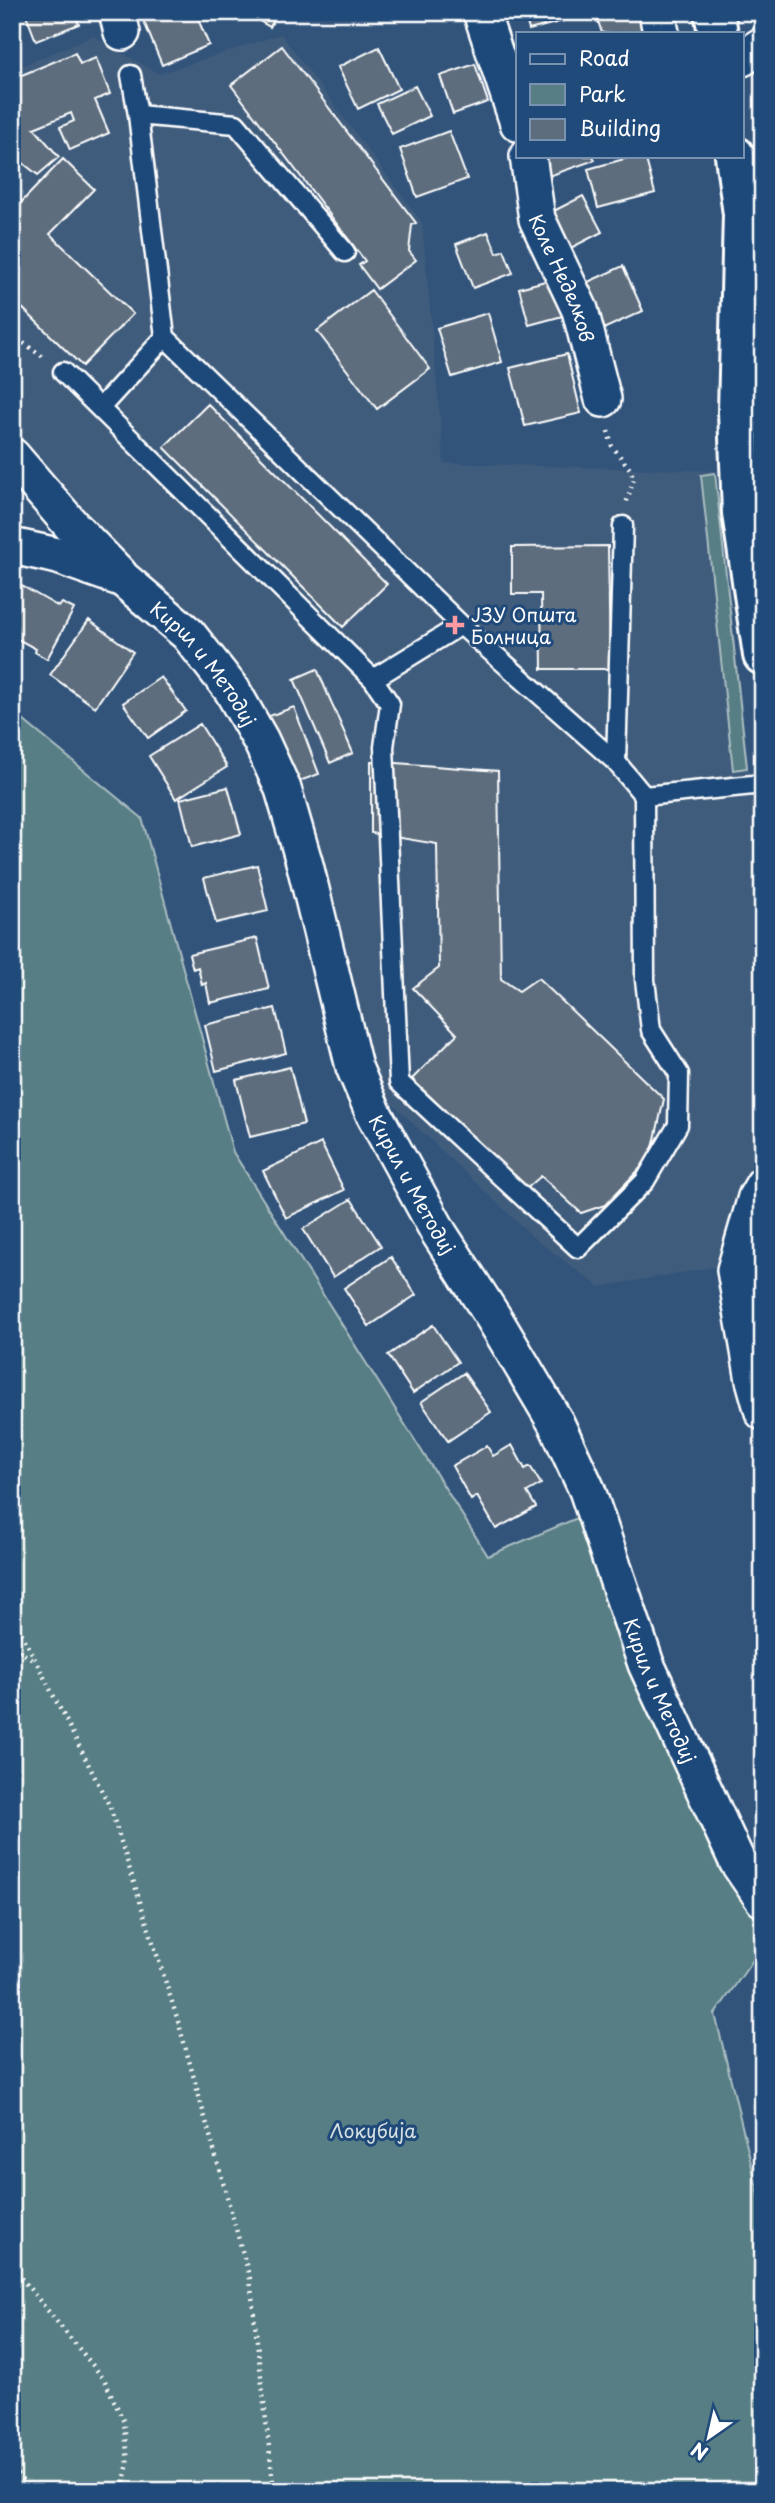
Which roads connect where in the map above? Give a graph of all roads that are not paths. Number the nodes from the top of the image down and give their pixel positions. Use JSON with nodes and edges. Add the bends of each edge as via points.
{"nodes":[{"id":1,"x":481,"y":12,"type":"edge"},
{"id":2,"x":657,"y":12,"type":"edge"},
{"id":3,"x":714,"y":12,"type":"edge"},
{"id":4,"x":661,"y":32,"type":"edge"},
{"id":5,"x":718,"y":32,"type":"edge"},
{"id":6,"x":763,"y":44,"type":"edge"},
{"id":7,"x":744,"y":57,"type":"edge"},
{"id":8,"x":131,"y":75,"type":"dead end"},
{"id":9,"x":138,"y":115,"type":"junction"},
{"id":10,"x":516,"y":117,"type":"edge"},
{"id":11,"x":528,"y":158,"type":"edge"},
{"id":12,"x":735,"y":158,"type":"edge"},
{"id":13,"x":345,"y":252,"type":"dead end"},
{"id":14,"x":165,"y":337,"type":"junction"},
{"id":15,"x":63,"y":372,"type":"road end"},
{"id":16,"x":603,"y":399,"type":"road end"},
{"id":17,"x":100,"y":408,"type":"junction"},
{"id":18,"x":12,"y":456,"type":"edge"},
{"id":19,"x":623,"y":526,"type":"road end"},
{"id":20,"x":12,"y":547,"type":"edge"},
{"id":21,"x":124,"y":579,"type":"junction"},
{"id":22,"x":461,"y":625,"type":"junction"},
{"id":23,"x":763,"y":655,"type":"edge"},
{"id":24,"x":373,"y":679,"type":"junction"},
{"id":25,"x":616,"y":762,"type":"junction"},
{"id":26,"x":763,"y":785,"type":"edge"},
{"id":27,"x":644,"y":796,"type":"junction"},
{"id":28,"x":763,"y":1185,"type":"edge"},
{"id":29,"x":763,"y":1412,"type":"edge"},
{"id":30,"x":763,"y":1899,"type":"edge"}],
"edges":[{"from":1,"to":10,"type":"street"},
{"from":2,"to":4,"type":"street"},
{"from":3,"to":5,"type":"main road"},
{"from":6,"to":7,"type":"street"},
{"from":8,"to":9,"type":"lane"},
{"from":9,"to":13,"type":"lane","via":[[236,124]]},
{"from":9,"to":14,"type":"lane"},
{"from":11,"to":16,"type":"street","name":"Коле Неделков","via":[[537,219],[580,310]]},
{"from":12,"to":23,"type":"main road","via":[[743,214],[738,412],[742,513]]},
{"from":14,"to":17,"type":"lane"},
{"from":14,"to":22,"type":"lane"},
{"from":15,"to":17,"type":"lane"},
{"from":17,"to":24,"type":"lane"},
{"from":18,"to":21,"type":"street"},
{"from":19,"to":25,"type":"lane"},
{"from":20,"to":21,"type":"street","name":"Кирил и Методиј","via":[[58,556]]},
{"from":21,"to":30,"type":"street","name":"Кирил и Методиј","via":[[188,634],[232,690],[261,741],[283,789],[354,1067],[374,1114],[439,1233],[556,1423],[587,1490],[646,1664],[737,1861]]},
{"from":22,"to":24,"type":"lane"},
{"from":22,"to":25,"type":"lane"},
{"from":24,"to":27,"type":"lane","via":[[390,704],[383,747],[399,1082],[578,1248],[645,1181],[678,1125],[679,1074],[651,1030],[645,980]]},
{"from":25,"to":27,"type":"lane"},
{"from":26,"to":27,"type":"lane"},
{"from":28,"to":29,"type":"street","via":[[734,1270]]}]}
